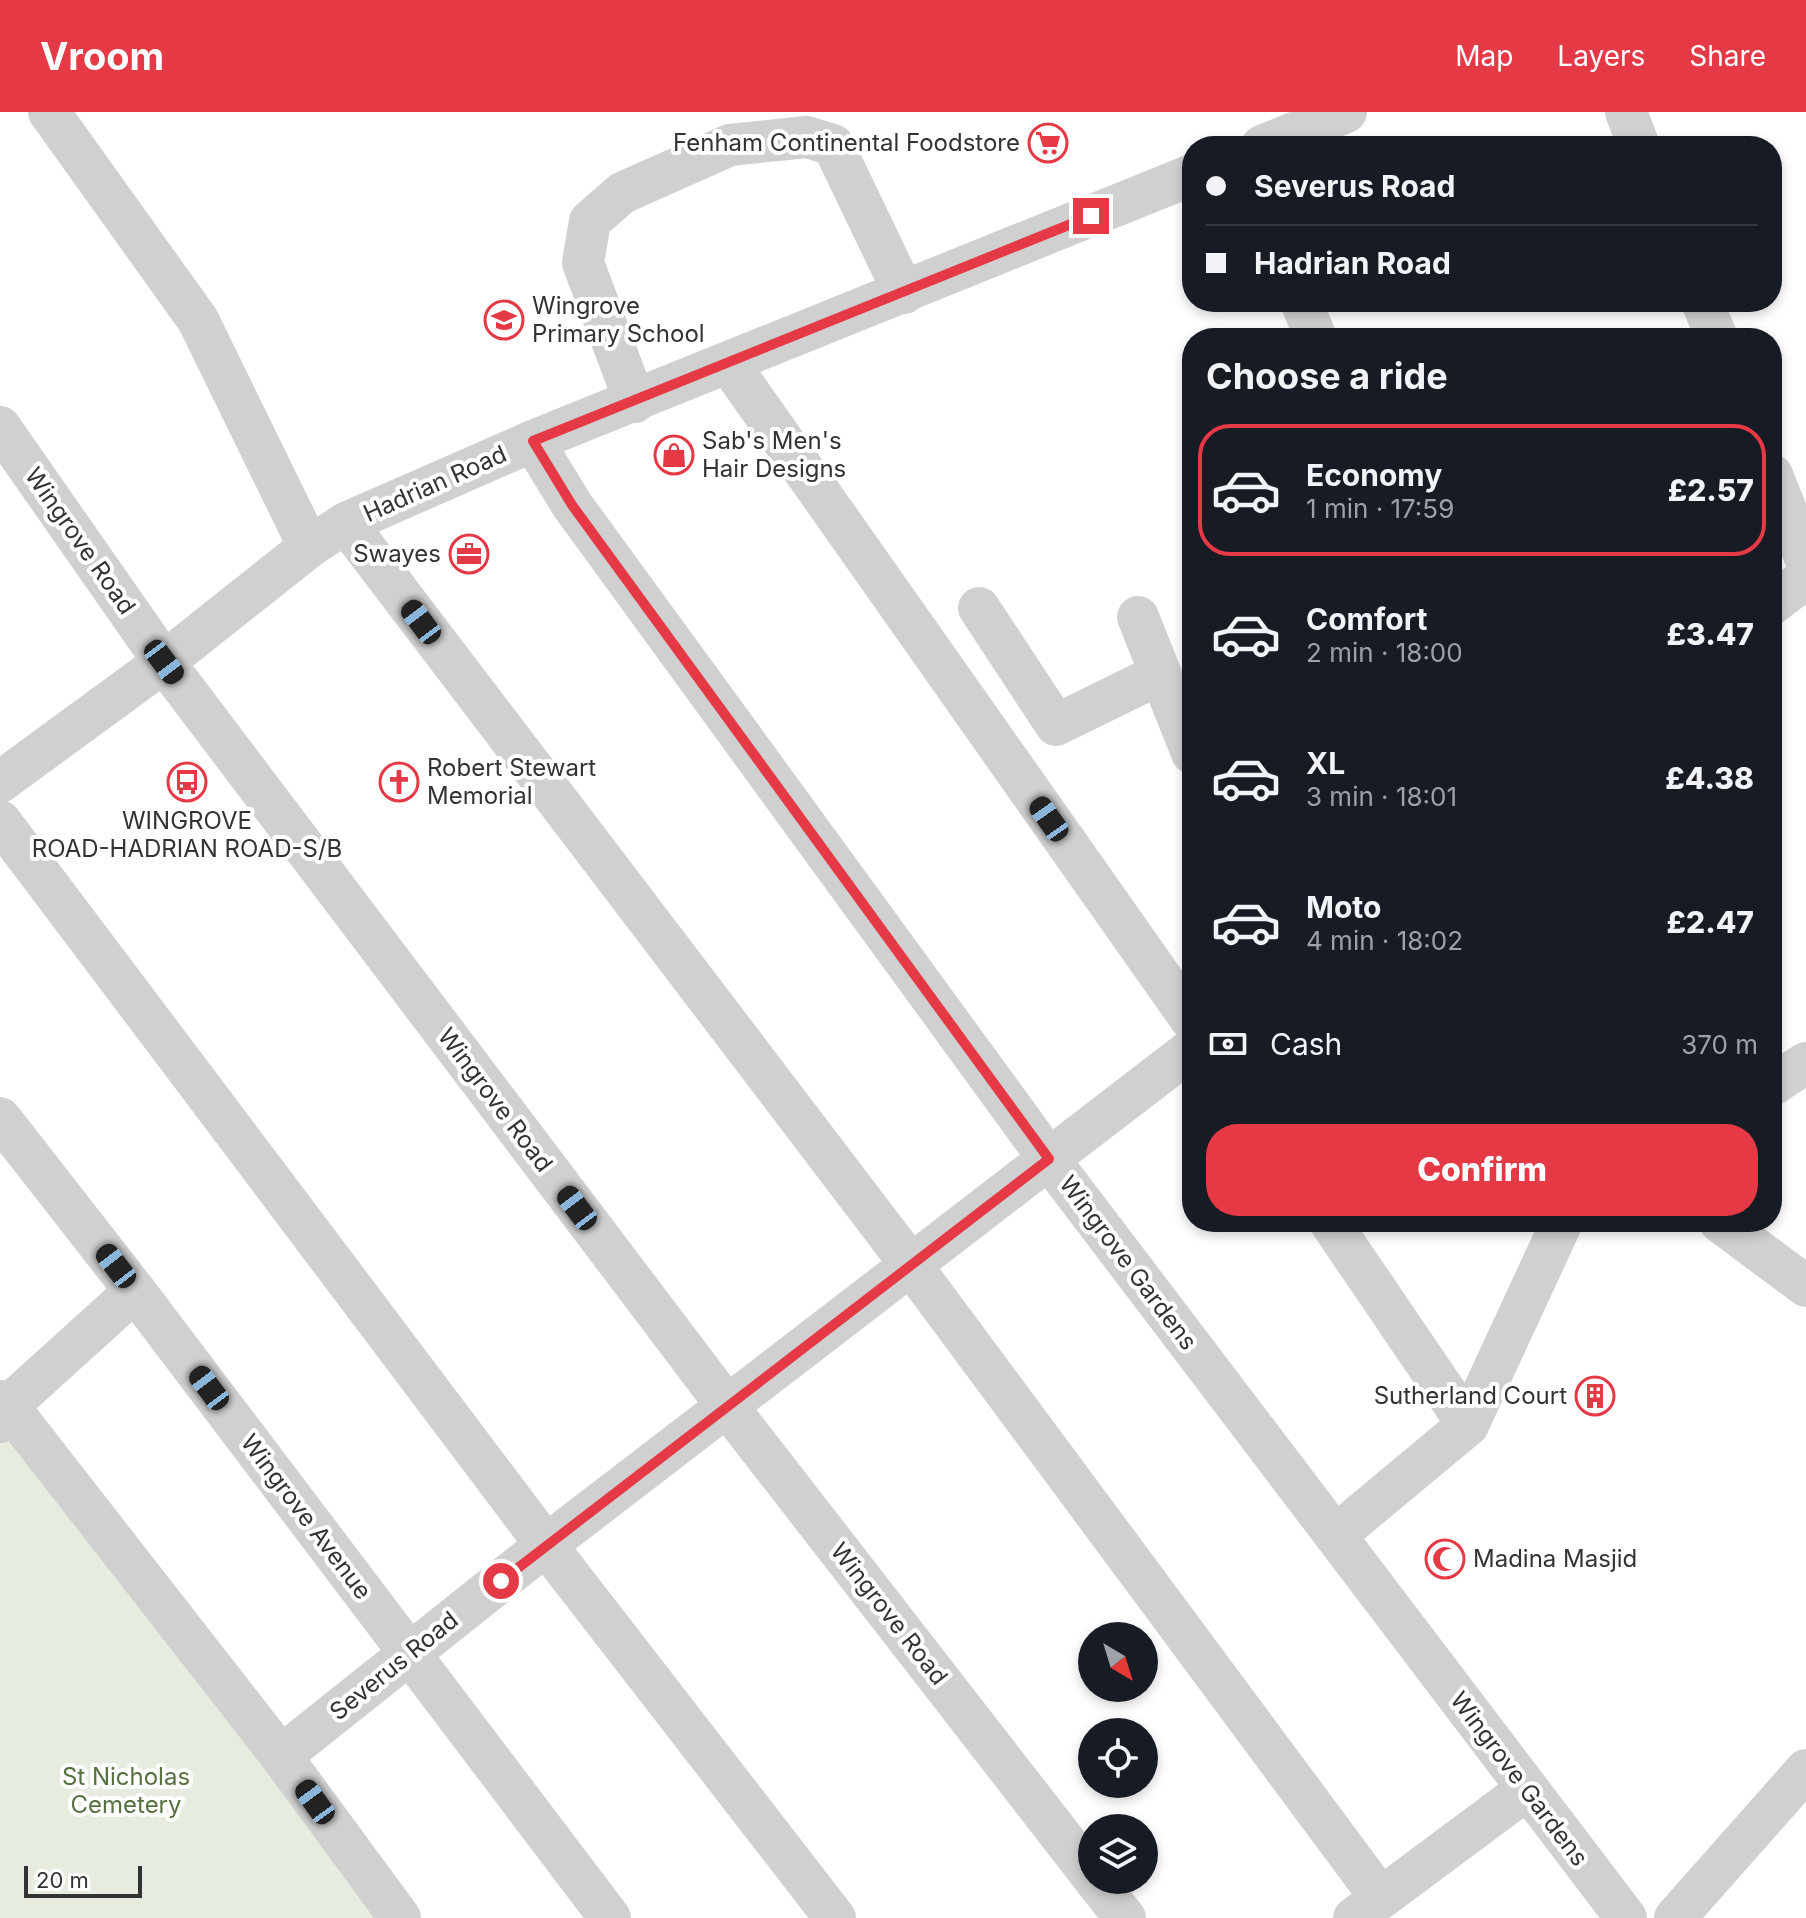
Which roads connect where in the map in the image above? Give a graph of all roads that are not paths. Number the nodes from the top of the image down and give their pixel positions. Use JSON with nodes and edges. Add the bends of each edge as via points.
{"nodes":[{"id":1,"x":49,"y":112,"type":"edge"},
{"id":2,"x":1346,"y":112,"type":"edge"},
{"id":3,"x":1626,"y":112,"type":"edge"},
{"id":4,"x":1287,"y":136,"type":"edge"},
{"id":5,"x":1635,"y":136,"type":"edge"},
{"id":6,"x":1182,"y":179,"type":"edge"},
{"id":7,"x":904,"y":293,"type":"junction"},
{"id":8,"x":729,"y":364,"type":"junction"},
{"id":9,"x":635,"y":402,"type":"junction"},
{"id":10,"x":0,"y":427,"type":"edge"},
{"id":11,"x":533,"y":441,"type":"junction"},
{"id":12,"x":1782,"y":500,"type":"edge"},
{"id":13,"x":346,"y":523,"type":"junction"},
{"id":14,"x":309,"y":547,"type":"junction"},
{"id":15,"x":1806,"y":560,"type":"edge"},
{"id":16,"x":1806,"y":578,"type":"edge"},
{"id":17,"x":1782,"y":596,"type":"edge"},
{"id":18,"x":979,"y":608,"type":"dead end"},
{"id":19,"x":1138,"y":617,"type":"dead end"},
{"id":20,"x":164,"y":662,"type":"junction"},
{"id":21,"x":1160,"y":674,"type":"junction"},
{"id":22,"x":1182,"y":728,"type":"edge"},
{"id":23,"x":0,"y":782,"type":"edge"},
{"id":24,"x":0,"y":821,"type":"edge"},
{"id":25,"x":1182,"y":1007,"type":"edge"},
{"id":26,"x":1182,"y":1057,"type":"edge"},
{"id":27,"x":1806,"y":1063,"type":"edge"},
{"id":28,"x":1782,"y":1079,"type":"edge"},
{"id":29,"x":0,"y":1118,"type":"edge"},
{"id":30,"x":1049,"y":1159,"type":"junction"},
{"id":31,"x":1337,"y":1232,"type":"edge"},
{"id":32,"x":1557,"y":1232,"type":"edge"},
{"id":33,"x":1733,"y":1232,"type":"edge"},
{"id":34,"x":911,"y":1265,"type":"junction"},
{"id":35,"x":1806,"y":1286,"type":"edge"},
{"id":36,"x":135,"y":1291,"type":"junction"},
{"id":37,"x":727,"y":1406,"type":"junction"},
{"id":38,"x":3,"y":1410,"type":"edge"},
{"id":39,"x":1468,"y":1425,"type":"junction"},
{"id":40,"x":1336,"y":1535,"type":"junction"},
{"id":41,"x":546,"y":1545,"type":"junction"},
{"id":42,"x":410,"y":1654,"type":"junction"},
{"id":43,"x":281,"y":1756,"type":"junction"},
{"id":44,"x":1806,"y":1770,"type":"edge"},
{"id":45,"x":1526,"y":1790,"type":"junction"},
{"id":46,"x":1078,"y":1857,"type":"edge"},
{"id":47,"x":1106,"y":1894,"type":"edge"},
{"id":48,"x":1367,"y":1908,"type":"edge"},
{"id":49,"x":1683,"y":1916,"type":"edge"},
{"id":50,"x":400,"y":1918,"type":"edge"},
{"id":51,"x":610,"y":1918,"type":"edge"},
{"id":52,"x":835,"y":1918,"type":"edge"},
{"id":53,"x":1125,"y":1918,"type":"edge"},
{"id":54,"x":1626,"y":1918,"type":"edge"}],
"edges":[{"from":1,"to":14,"type":"street","via":[[198,320]]},
{"from":2,"to":4,"type":"street"},
{"from":3,"to":5,"type":"street"},
{"from":6,"to":7,"type":"street","name":"Hadrian Road"},
{"from":7,"to":8,"type":"street","name":"Hadrian Road"},
{"from":7,"to":9,"type":"street","via":[[833,145],[807,137],[730,145],[622,193],[590,221],[583,263]]},
{"from":8,"to":9,"type":"street","name":"Hadrian Road"},
{"from":8,"to":25,"type":"street"},
{"from":9,"to":11,"type":"street","name":"Hadrian Road"},
{"from":10,"to":20,"type":"street","name":"Wingrove Road"},
{"from":11,"to":13,"type":"street","name":"Hadrian Road"},
{"from":11,"to":30,"type":"street","name":"Wingrove Gardens","via":[[572,505]]},
{"from":12,"to":15,"type":"street"},
{"from":13,"to":14,"type":"street","name":"Hadrian Road"},
{"from":13,"to":34,"type":"street"},
{"from":14,"to":20,"type":"street","name":"Hadrian Road"},
{"from":16,"to":17,"type":"street"},
{"from":18,"to":21,"type":"street","via":[[1056,725]]},
{"from":19,"to":21,"type":"street"},
{"from":20,"to":23,"type":"street","name":"Hadrian Road"},
{"from":20,"to":37,"type":"street","name":"Wingrove Road"},
{"from":21,"to":22,"type":"street"},
{"from":24,"to":41,"type":"street"},
{"from":26,"to":30,"type":"street","name":"Severus Road"},
{"from":27,"to":28,"type":"street"},
{"from":29,"to":36,"type":"street","name":"Wingrove Avenue"},
{"from":30,"to":34,"type":"street","name":"Severus Road"},
{"from":30,"to":40,"type":"street","name":"Wingrove Gardens"},
{"from":31,"to":39,"type":"street"},
{"from":32,"to":39,"type":"street"},
{"from":33,"to":35,"type":"street"},
{"from":34,"to":37,"type":"street","name":"Severus Road"},
{"from":34,"to":48,"type":"street"},
{"from":36,"to":38,"type":"street"},
{"from":36,"to":42,"type":"street","name":"Wingrove Avenue"},
{"from":37,"to":41,"type":"street","name":"Severus Road"},
{"from":37,"to":46,"type":"street","name":"Wingrove Road"},
{"from":38,"to":43,"type":"street"},
{"from":39,"to":40,"type":"street"},
{"from":40,"to":45,"type":"street","name":"Wingrove Gardens"},
{"from":41,"to":42,"type":"street","name":"Severus Road"},
{"from":41,"to":52,"type":"street"},
{"from":42,"to":43,"type":"street","name":"Severus Road"},
{"from":42,"to":51,"type":"street","name":"Wingrove Avenue"},
{"from":43,"to":50,"type":"street"},
{"from":44,"to":49,"type":"street"},
{"from":45,"to":48,"type":"street"},
{"from":45,"to":54,"type":"street","name":"Wingrove Gardens"},
{"from":47,"to":53,"type":"street","name":"Wingrove Road"}]}
